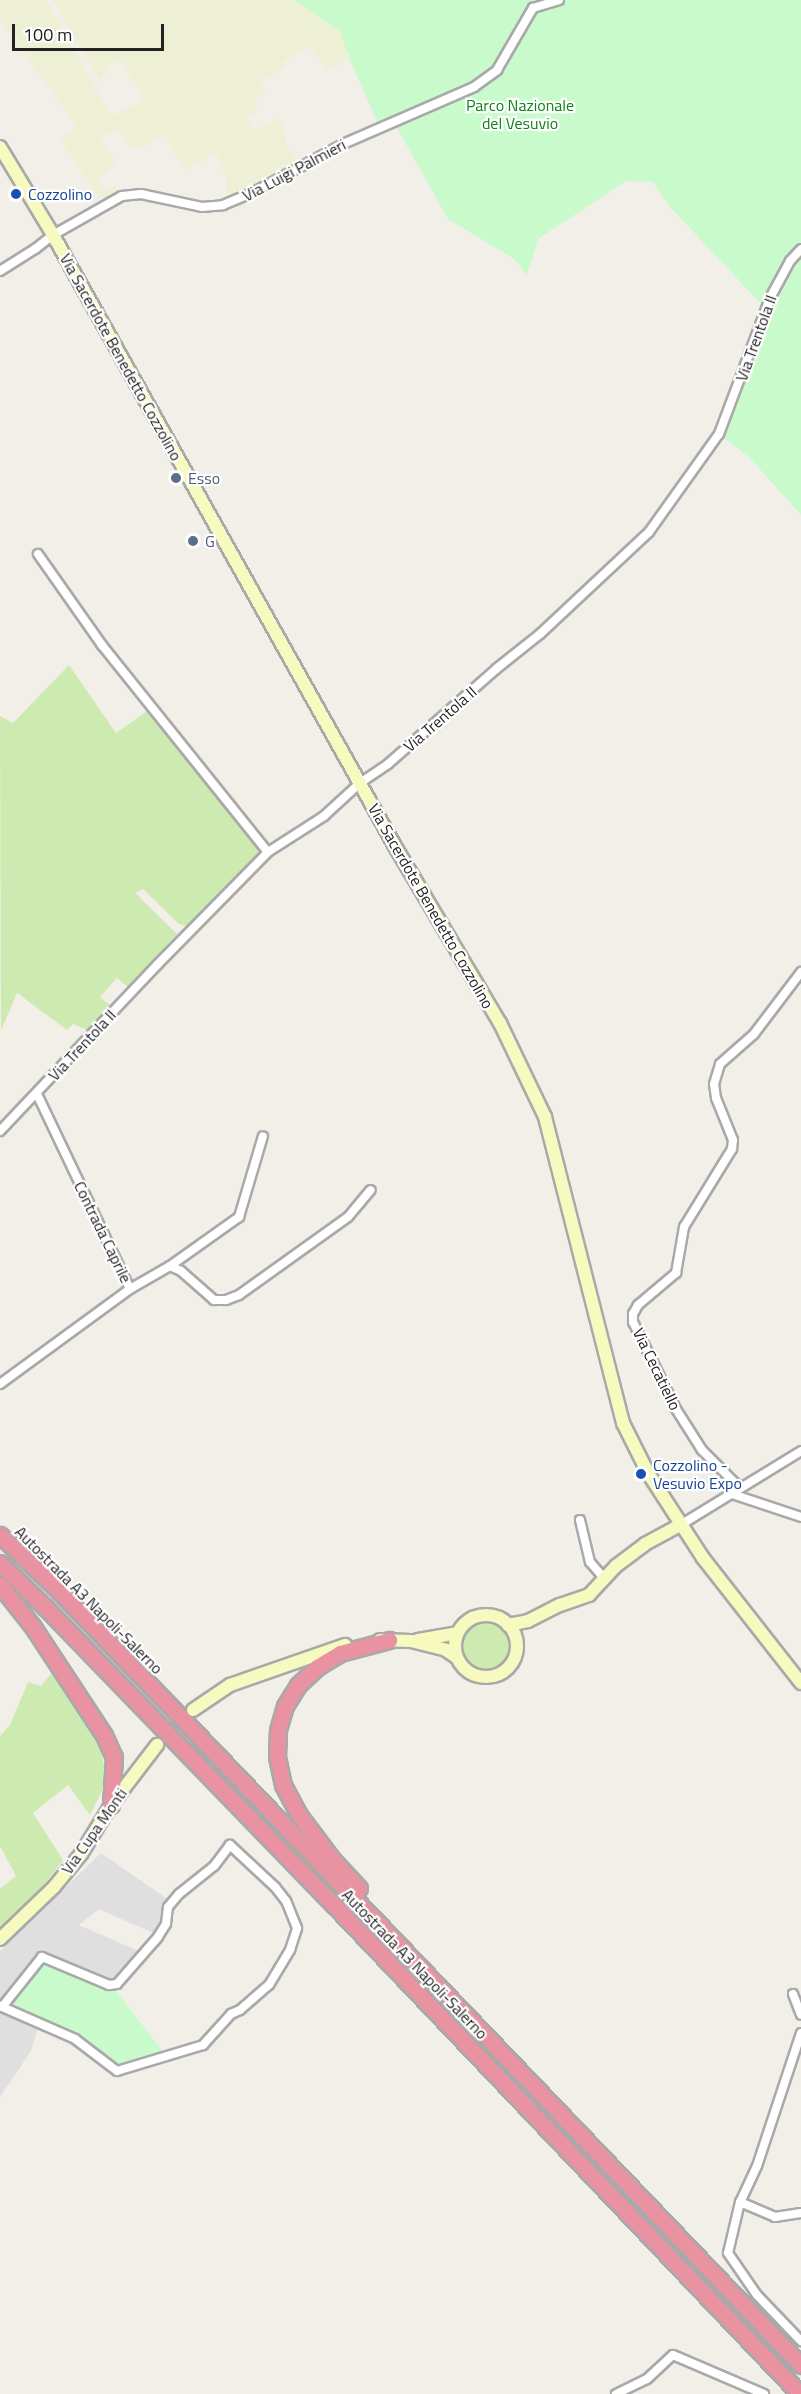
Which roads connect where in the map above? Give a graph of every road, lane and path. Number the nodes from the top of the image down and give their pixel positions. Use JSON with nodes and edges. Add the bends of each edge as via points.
{"nodes":[{"id":1,"x":559,"y":0,"type":"edge"},
{"id":2,"x":0,"y":147,"type":"edge"},
{"id":3,"x":53,"y":234,"type":"junction"},
{"id":4,"x":801,"y":249,"type":"edge"},
{"id":5,"x":0,"y":271,"type":"edge"},
{"id":6,"x":38,"y":554,"type":"dead end"},
{"id":7,"x":360,"y":783,"type":"junction"},
{"id":8,"x":268,"y":852,"type":"junction"},
{"id":9,"x":801,"y":972,"type":"edge"},
{"id":10,"x":37,"y":1094,"type":"junction"},
{"id":11,"x":0,"y":1131,"type":"edge"},
{"id":12,"x":263,"y":1136,"type":"dead end"},
{"id":13,"x":371,"y":1190,"type":"dead end"},
{"id":14,"x":170,"y":1266,"type":"junction"},
{"id":15,"x":130,"y":1289,"type":"junction"},
{"id":16,"x":0,"y":1384,"type":"edge"},
{"id":17,"x":801,"y":1451,"type":"edge"},
{"id":18,"x":736,"y":1491,"type":"junction"},
{"id":19,"x":801,"y":1516,"type":"edge"},
{"id":20,"x":580,"y":1520,"type":"dead end"},
{"id":21,"x":682,"y":1524,"type":"junction"},
{"id":22,"x":0,"y":1535,"type":"edge"},
{"id":23,"x":0,"y":1563,"type":"edge"},
{"id":24,"x":604,"y":1578,"type":"junction"},
{"id":25,"x":0,"y":1585,"type":"edge"},
{"id":26,"x":528,"y":1621,"type":"junction"},
{"id":27,"x":508,"y":1625,"type":"junction"},
{"id":28,"x":457,"y":1633,"type":"junction"},
{"id":29,"x":389,"y":1640,"type":"junction"},
{"id":30,"x":516,"y":1640,"type":"junction"},
{"id":31,"x":411,"y":1641,"type":"junction"},
{"id":32,"x":456,"y":1657,"type":"junction"},
{"id":33,"x":801,"y":1683,"type":"edge"},
{"id":34,"x":193,"y":1710,"type":"tunnel mouth"},
{"id":35,"x":157,"y":1745,"type":"tunnel mouth"},
{"id":36,"x":111,"y":1805,"type":"junction"},
{"id":37,"x":0,"y":1939,"type":"edge"},
{"id":38,"x":424,"y":1971,"type":"junction"},
{"id":39,"x":793,"y":1994,"type":"dead end"},
{"id":40,"x":1,"y":2007,"type":"edge"},
{"id":41,"x":801,"y":2015,"type":"edge"},
{"id":42,"x":801,"y":2033,"type":"edge"},
{"id":43,"x":740,"y":2202,"type":"junction"},
{"id":44,"x":801,"y":2213,"type":"edge"},
{"id":45,"x":801,"y":2341,"type":"edge"},
{"id":46,"x":801,"y":2365,"type":"edge"},
{"id":47,"x":616,"y":2394,"type":"edge"},
{"id":48,"x":764,"y":2394,"type":"edge"},
{"id":49,"x":800,"y":2394,"type":"edge"}],
"edges":[{"from":1,"to":3,"type":"street","name":"Via Luigi Palmieri","via":[[533,8],[496,69],[474,87],[343,144],[243,198],[212,208],[132,194],[111,200]]},
{"from":2,"to":3,"type":"main road","name":"Via Sacerdote Benedetto Cozzolino"},
{"from":3,"to":5,"type":"street","name":"Via Luigi Palmieri"},
{"from":3,"to":7,"type":"main road","name":"Via Sacerdote Benedetto Cozzolino"},
{"from":4,"to":7,"type":"street","name":"Via Trentola II","via":[[770,298],[719,434],[649,532],[540,634],[388,764]]},
{"from":6,"to":8,"type":"street","via":[[102,645]]},
{"from":7,"to":8,"type":"street","name":"Via Trentola II","via":[[324,816]]},
{"from":7,"to":21,"type":"main road","name":"Via Sacerdote Benedetto Cozzolino","via":[[500,1023],[545,1117],[623,1423],[648,1473]]},
{"from":8,"to":10,"type":"street","name":"Via Trentola II"},
{"from":9,"to":18,"type":"street","name":"Via Cecatiello","via":[[754,1034],[720,1064],[714,1084],[733,1140],[732,1149],[684,1227],[676,1272],[633,1314],[633,1322],[676,1409],[702,1450]]},
{"from":10,"to":11,"type":"street","name":"Via Trentola II"},
{"from":10,"to":15,"type":"street","name":"Contrada Caprile"},
{"from":12,"to":14,"type":"street","via":[[239,1217]]},
{"from":13,"to":14,"type":"street","via":[[348,1217],[226,1300],[214,1300]]},
{"from":14,"to":15,"type":"street"},
{"from":15,"to":16,"type":"street","name":"Contrada Caprile"},
{"from":17,"to":18,"type":"street"},
{"from":18,"to":19,"type":"street"},
{"from":18,"to":21,"type":"street"},
{"from":20,"to":24,"type":"street","via":[[590,1562]]},
{"from":21,"to":24,"type":"main road","via":[[645,1544]]},
{"from":21,"to":33,"type":"main road","name":"Via Sacerdote Benedetto Cozzolino","via":[[703,1558]]},
{"from":22,"to":38,"type":"highway","name":"Autostrada A3 Napoli-Salerno","via":[[62,1594]]},
{"from":23,"to":49,"type":"highway","name":"Autostrada A3 Napoli-Salerno","via":[[334,1905]]},
{"from":24,"to":26,"type":"main road","via":[[589,1595]]},
{"from":25,"to":36,"type":"highway","via":[[33,1627],[104,1735],[114,1757]]},
{"from":26,"to":27,"type":"main road"},
{"from":26,"to":30,"type":"main road"},
{"from":27,"to":28,"type":"main road","via":[[499,1618],[481,1616],[464,1623]]},
{"from":27,"to":30,"type":"main road"},
{"from":28,"to":31,"type":"main road"},
{"from":28,"to":32,"type":"main road"},
{"from":29,"to":31,"type":"main road"},
{"from":29,"to":34,"type":"main road","via":[[361,1640],[297,1660],[230,1685]]},
{"from":29,"to":38,"type":"highway","via":[[340,1653],[298,1685],[285,1706],[278,1730],[277,1757],[282,1785],[299,1815],[332,1859],[395,1928]]},
{"from":30,"to":32,"type":"main road","via":[[512,1663],[494,1676],[471,1674]]},
{"from":31,"to":32,"type":"main road","via":[[446,1650]]},
{"from":35,"to":36,"type":"main road","name":"Via Cupa Monti"},
{"from":36,"to":37,"type":"main road","name":"Via Cupa Monti","via":[[81,1854],[54,1887]]},
{"from":38,"to":46,"type":"highway","name":"Autostrada A3 Napoli-Salerno"},
{"from":39,"to":41,"type":"street"},
{"from":40,"to":40,"type":"street","via":[[75,2039],[117,2071],[203,2045],[231,2014],[269,1985],[290,1950],[297,1928],[286,1901],[275,1887],[230,1845],[214,1866],[168,1907],[166,1924],[158,1937],[117,1984],[109,1985],[42,1957]]},
{"from":42,"to":43,"type":"street","via":[[757,2166]]},
{"from":43,"to":44,"type":"street","via":[[775,2217]]},
{"from":43,"to":45,"type":"street","via":[[728,2253],[757,2295]]},
{"from":47,"to":48,"type":"street","via":[[647,2379],[673,2355]]}]}
